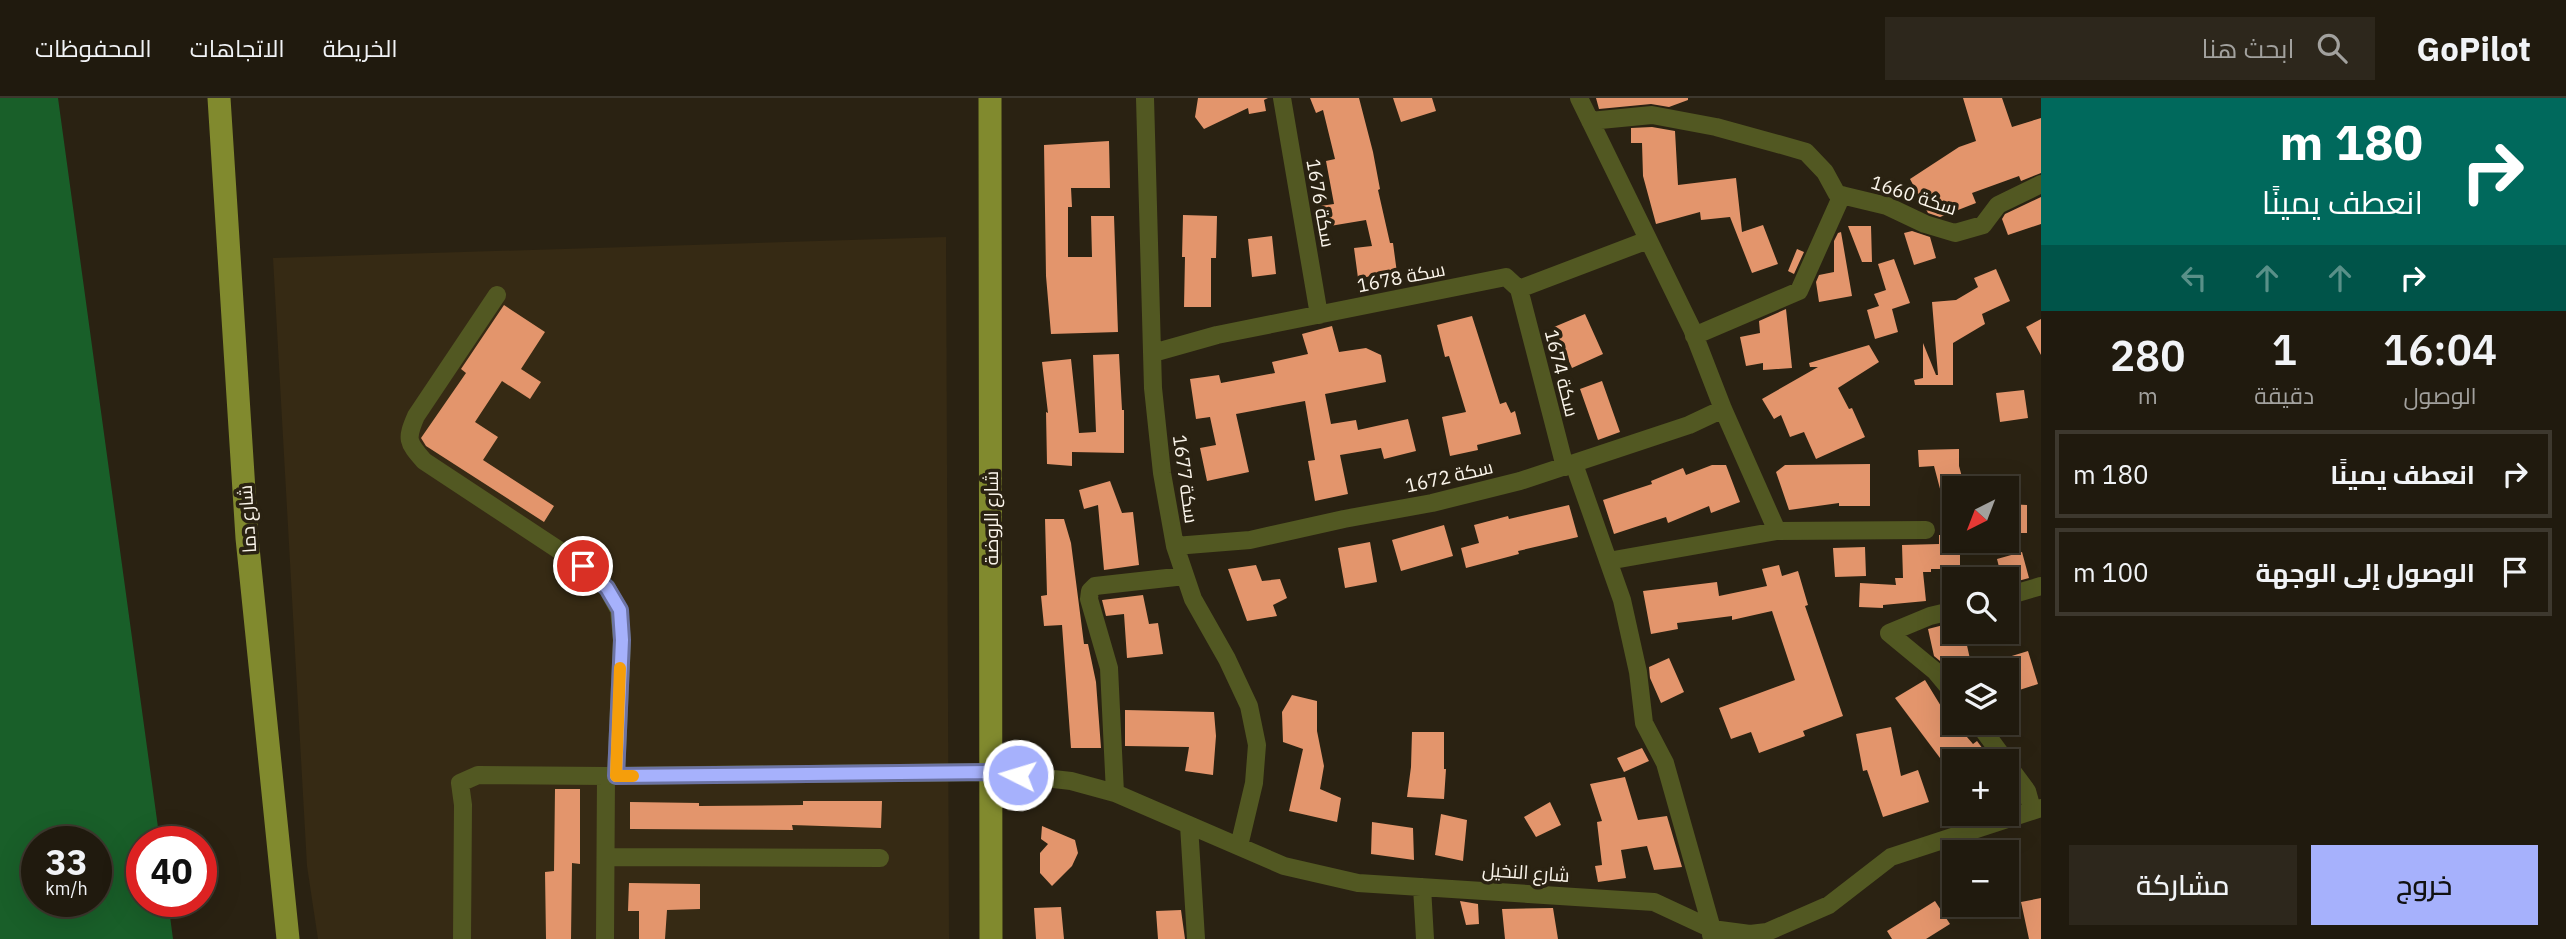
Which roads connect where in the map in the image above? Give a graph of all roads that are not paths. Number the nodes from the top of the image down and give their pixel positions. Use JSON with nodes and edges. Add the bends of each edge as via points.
{"nodes":[{"id":1,"x":219,"y":98,"type":"edge"},
{"id":2,"x":990,"y":98,"type":"edge"},
{"id":3,"x":1145,"y":98,"type":"edge"},
{"id":4,"x":1282,"y":98,"type":"edge"},
{"id":5,"x":1579,"y":98,"type":"edge"},
{"id":6,"x":1590,"y":121,"type":"junction"},
{"id":7,"x":2041,"y":184,"type":"edge"},
{"id":8,"x":1842,"y":195,"type":"junction"},
{"id":9,"x":1648,"y":240,"type":"junction"},
{"id":10,"x":1519,"y":289,"type":"junction"},
{"id":11,"x":497,"y":295,"type":"dead end"},
{"id":12,"x":1319,"y":314,"type":"junction"},
{"id":13,"x":1694,"y":336,"type":"junction"},
{"id":14,"x":1153,"y":354,"type":"junction"},
{"id":15,"x":1723,"y":409,"type":"junction"},
{"id":16,"x":1569,"y":466,"type":"junction"},
{"id":17,"x":1926,"y":530,"type":"dead end"},
{"id":18,"x":1777,"y":531,"type":"junction"},
{"id":19,"x":1175,"y":546,"type":"junction"},
{"id":20,"x":1608,"y":561,"type":"junction"},
{"id":21,"x":1185,"y":576,"type":"junction"},
{"id":22,"x":2041,"y":586,"type":"edge"},
{"id":23,"x":2019,"y":592,"type":"edge"},
{"id":24,"x":1942,"y":613,"type":"edge"},
{"id":25,"x":1942,"y":679,"type":"edge"},
{"id":26,"x":991,"y":772,"type":"junction"},
{"id":27,"x":611,"y":776,"type":"junction"},
{"id":28,"x":2019,"y":780,"type":"edge"},
{"id":29,"x":1115,"y":793,"type":"junction"},
{"id":30,"x":2037,"y":809,"type":"edge"},
{"id":31,"x":1189,"y":825,"type":"junction"},
{"id":32,"x":1239,"y":846,"type":"junction"},
{"id":33,"x":606,"y":857,"type":"junction"},
{"id":34,"x":880,"y":859,"type":"dead end"},
{"id":35,"x":1422,"y":887,"type":"junction"},
{"id":36,"x":1711,"y":934,"type":"edge"},
{"id":37,"x":288,"y":939,"type":"edge"},
{"id":38,"x":462,"y":939,"type":"edge"},
{"id":39,"x":605,"y":939,"type":"edge"},
{"id":40,"x":991,"y":939,"type":"edge"},
{"id":41,"x":1196,"y":939,"type":"edge"},
{"id":42,"x":1425,"y":939,"type":"edge"}],
"edges":[{"from":1,"to":37,"type":"main road","name":"شارع دما","via":[[247,538]]},
{"from":2,"to":26,"type":"main road","name":"شارع الروضة"},
{"from":3,"to":14,"type":"street","name":"سكة 1677"},
{"from":4,"to":12,"type":"street","name":"سكة 1676"},
{"from":5,"to":6,"type":"street"},
{"from":6,"to":8,"type":"street","name":"سكة 1660","via":[[1652,115],[1806,152]]},
{"from":6,"to":9,"type":"street"},
{"from":7,"to":8,"type":"street","name":"سكة 1660","via":[[1998,205],[1983,225],[1955,233],[1887,206]]},
{"from":8,"to":13,"type":"street","name":"سكة 1660","via":[[1799,291]]},
{"from":9,"to":10,"type":"street"},
{"from":9,"to":13,"type":"street"},
{"from":10,"to":12,"type":"street","name":"سكة 1678","via":[[1506,277]]},
{"from":10,"to":16,"type":"street","name":"سكة 1674"},
{"from":11,"to":27,"type":"street","via":[[416,416],[409,432],[410,445],[424,461],[583,566],[607,588],[620,610],[622,640]]},
{"from":12,"to":14,"type":"street","name":"سكة 1678"},
{"from":13,"to":15,"type":"street"},
{"from":14,"to":19,"type":"street","name":"سكة 1677","via":[[1162,473]]},
{"from":15,"to":16,"type":"street","name":"سكة 1672"},
{"from":15,"to":18,"type":"street"},
{"from":16,"to":19,"type":"street","name":"سكة 1672","via":[[1432,503],[1250,540]]},
{"from":16,"to":20,"type":"street","name":"سكة 1674"},
{"from":17,"to":18,"type":"street"},
{"from":18,"to":20,"type":"street"},
{"from":19,"to":21,"type":"street","name":"سكة 1677"},
{"from":20,"to":36,"type":"street","name":"سكة 1674","via":[[1638,672],[1644,723],[1665,763]]},
{"from":21,"to":29,"type":"street","via":[[1095,586],[1090,591],[1109,668]]},
{"from":21,"to":32,"type":"street","name":"سكة 1677","via":[[1249,706],[1256,745],[1254,783]]},
{"from":22,"to":23,"type":"street"},
{"from":24,"to":25,"type":"street","via":[[1889,633]]},
{"from":26,"to":27,"type":"street","name":"شارع النخيل"},
{"from":26,"to":29,"type":"street","name":"شارع النخيل","via":[[1070,781]]},
{"from":26,"to":40,"type":"main road","name":"شارع الروضة"},
{"from":27,"to":33,"type":"street"},
{"from":27,"to":38,"type":"street","name":"شارع النخيل","via":[[478,775],[460,783]]},
{"from":28,"to":30,"type":"street"},
{"from":29,"to":31,"type":"street","name":"شارع النخيل"},
{"from":30,"to":36,"type":"street","name":"شارع النخيل","via":[[1891,857],[1829,905],[1768,932]]},
{"from":31,"to":32,"type":"street","name":"شارع النخيل"},
{"from":31,"to":41,"type":"street"},
{"from":32,"to":35,"type":"street","name":"شارع النخيل","via":[[1284,866],[1358,883]]},
{"from":33,"to":34,"type":"street"},
{"from":33,"to":39,"type":"street"},
{"from":35,"to":36,"type":"street","name":"شارع النخيل","via":[[1654,902]]},
{"from":35,"to":42,"type":"street"}]}
